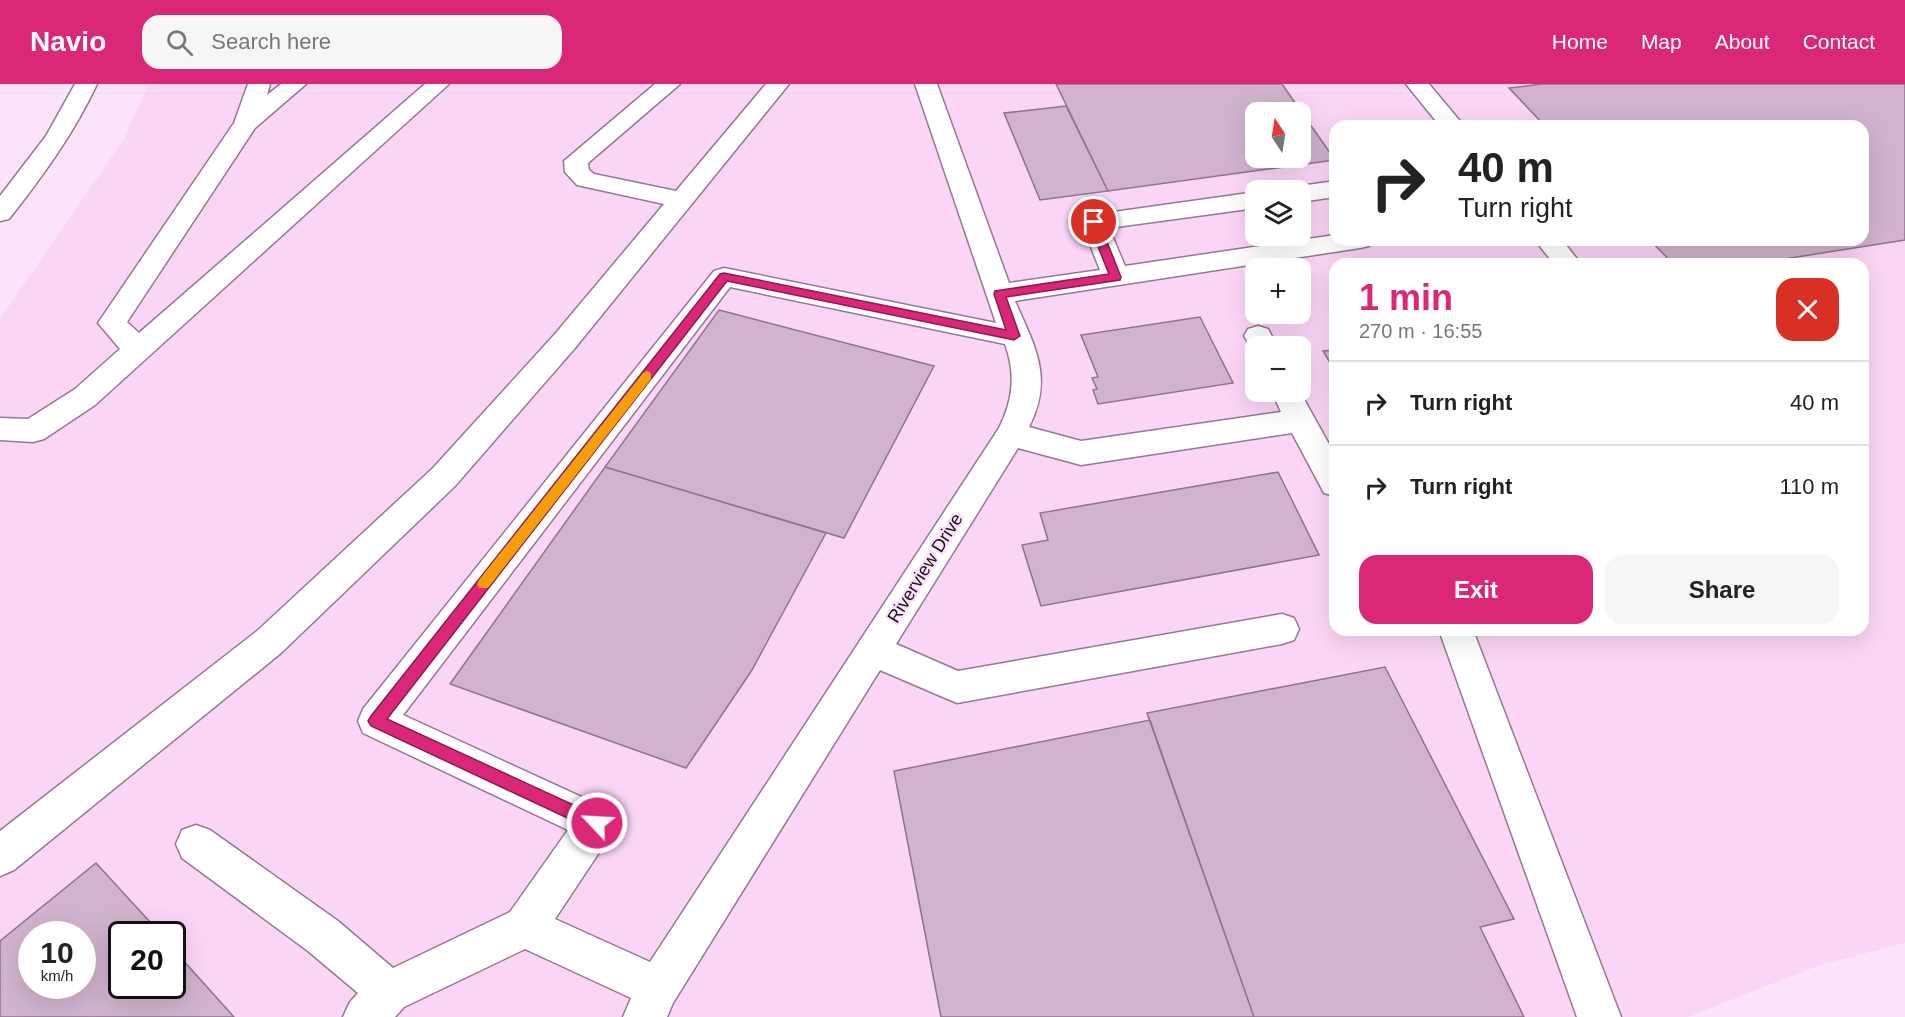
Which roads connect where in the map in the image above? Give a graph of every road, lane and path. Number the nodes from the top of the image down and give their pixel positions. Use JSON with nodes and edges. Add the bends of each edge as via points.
{"nodes":[{"id":1,"x":86,"y":84,"type":"edge"},
{"id":2,"x":259,"y":84,"type":"edge"},
{"id":3,"x":295,"y":84,"type":"edge"},
{"id":4,"x":438,"y":84,"type":"edge"},
{"id":5,"x":669,"y":84,"type":"edge"},
{"id":6,"x":778,"y":84,"type":"edge"},
{"id":7,"x":926,"y":84,"type":"edge"},
{"id":8,"x":1417,"y":84,"type":"edge"},
{"id":9,"x":1447,"y":120,"type":"edge"},
{"id":10,"x":246,"y":123,"type":"junction"},
{"id":11,"x":1329,"y":190,"type":"edge"},
{"id":12,"x":1311,"y":192,"type":"edge"},
{"id":13,"x":681,"y":200,"type":"junction"},
{"id":14,"x":1245,"y":201,"type":"edge"},
{"id":15,"x":0,"y":213,"type":"edge"},
{"id":16,"x":1329,"y":245,"type":"edge"},
{"id":17,"x":1553,"y":246,"type":"edge"},
{"id":18,"x":1563,"y":258,"type":"edge"},
{"id":19,"x":1116,"y":277,"type":"junction"},
{"id":20,"x":999,"y":294,"type":"junction"},
{"id":21,"x":1014,"y":336,"type":"junction"},
{"id":22,"x":138,"y":350,"type":"junction"},
{"id":23,"x":1291,"y":402,"type":"edge"},
{"id":24,"x":1300,"y":420,"type":"junction"},
{"id":25,"x":0,"y":429,"type":"edge"},
{"id":26,"x":1011,"y":434,"type":"junction"},
{"id":27,"x":1329,"y":473,"type":"edge"},
{"id":28,"x":1282,"y":629,"type":"dead end"},
{"id":29,"x":1458,"y":636,"type":"edge"},
{"id":30,"x":873,"y":650,"type":"junction"},
{"id":31,"x":196,"y":843,"type":"dead end"},
{"id":32,"x":0,"y":856,"type":"edge"},
{"id":33,"x":525,"y":927,"type":"junction"},
{"id":34,"x":652,"y":1003,"type":"edge"},
{"id":35,"x":377,"y":1005,"type":"edge"},
{"id":36,"x":1599,"y":1017,"type":"edge"}],
"edges":[{"from":1,"to":15,"type":"street","via":[[47,156]]},
{"from":2,"to":10,"type":"street"},
{"from":3,"to":10,"type":"street"},
{"from":4,"to":22,"type":"street"},
{"from":5,"to":13,"type":"street","via":[[576,161],[577,172],[586,180]]},
{"from":6,"to":13,"type":"street"},
{"from":7,"to":20,"type":"street","name":"Riverview Drive"},
{"from":8,"to":9,"type":"street"},
{"from":10,"to":22,"type":"street","via":[[112,323]]},
{"from":11,"to":12,"type":"street"},
{"from":13,"to":32,"type":"street","via":[[565,341],[444,477],[269,642]]},
{"from":14,"to":19,"type":"street","via":[[1094,222]]},
{"from":16,"to":19,"type":"street"},
{"from":17,"to":18,"type":"street"},
{"from":19,"to":20,"type":"street"},
{"from":20,"to":21,"type":"street","name":"Riverview Drive"},
{"from":21,"to":26,"type":"street","name":"Riverview Drive","via":[[1025,359],[1028,384],[1023,410]]},
{"from":21,"to":33,"type":"street","via":[[724,277],[376,721],[597,823]]},
{"from":22,"to":25,"type":"street","via":[[85,397],[33,431]]},
{"from":23,"to":24,"type":"street"},
{"from":24,"to":26,"type":"street","via":[[1081,453]]},
{"from":24,"to":27,"type":"street"},
{"from":26,"to":30,"type":"street","name":"Riverview Drive"},
{"from":28,"to":30,"type":"street","via":[[957,687]]},
{"from":29,"to":36,"type":"street"},
{"from":30,"to":34,"type":"street","name":"Riverview Drive"},
{"from":31,"to":35,"type":"street","via":[[323,936]]},
{"from":33,"to":34,"type":"street"},
{"from":33,"to":35,"type":"street"}]}
